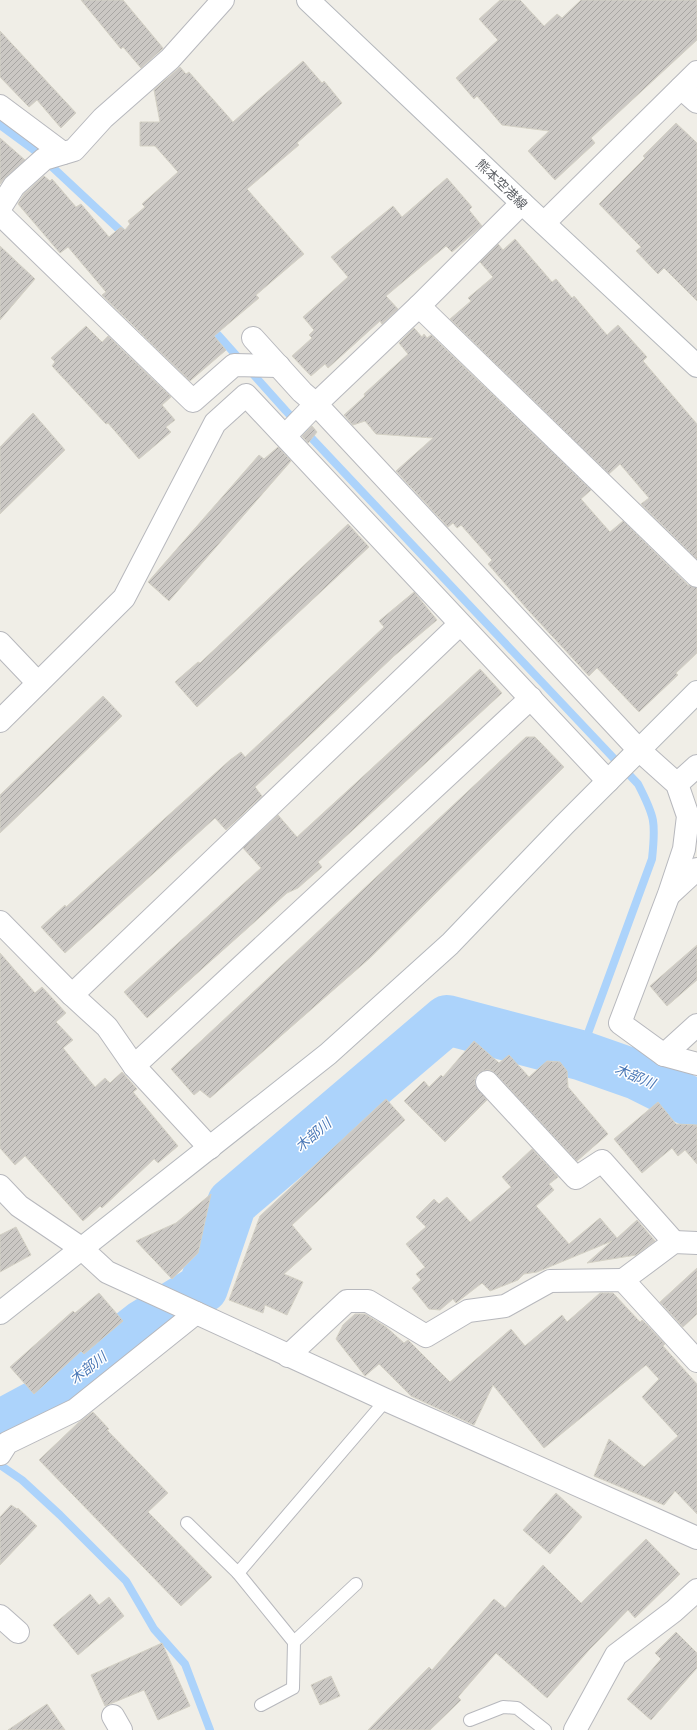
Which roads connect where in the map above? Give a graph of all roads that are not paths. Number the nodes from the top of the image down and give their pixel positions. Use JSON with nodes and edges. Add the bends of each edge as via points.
{"nodes":[{"id":1,"x":223,"y":0,"type":"edge"},
{"id":2,"x":308,"y":0,"type":"edge"},
{"id":3,"x":697,"y":72,"type":"edge"},
{"id":4,"x":681,"y":88,"type":"junction"},
{"id":5,"x":697,"y":102,"type":"edge"},
{"id":6,"x":0,"y":106,"type":"edge"},
{"id":7,"x":63,"y":153,"type":"junction"},
{"id":8,"x":522,"y":203,"type":"junction"},
{"id":9,"x":0,"y":208,"type":"edge"},
{"id":10,"x":0,"y":214,"type":"edge"},
{"id":11,"x":544,"y":223,"type":"junction"},
{"id":12,"x":419,"y":306,"type":"junction"},
{"id":13,"x":254,"y":338,"type":"dead end"},
{"id":14,"x":279,"y":366,"type":"junction"},
{"id":15,"x":697,"y":366,"type":"edge"},
{"id":16,"x":316,"y":404,"type":"junction"},
{"id":17,"x":285,"y":436,"type":"junction"},
{"id":18,"x":697,"y":576,"type":"edge"},
{"id":19,"x":460,"y":624,"type":"junction"},
{"id":20,"x":0,"y":643,"type":"edge"},
{"id":21,"x":38,"y":683,"type":"junction"},
{"id":22,"x":697,"y":692,"type":"edge"},
{"id":23,"x":531,"y":698,"type":"junction"},
{"id":24,"x":0,"y":721,"type":"edge"},
{"id":25,"x":639,"y":750,"type":"junction"},
{"id":26,"x":697,"y":766,"type":"edge"},
{"id":27,"x":608,"y":781,"type":"junction"},
{"id":28,"x":677,"y":784,"type":"junction"},
{"id":29,"x":697,"y":869,"type":"edge"},
{"id":30,"x":669,"y":894,"type":"junction"},
{"id":31,"x":0,"y":922,"type":"edge"},
{"id":32,"x":72,"y":995,"type":"junction"},
{"id":33,"x":697,"y":1025,"type":"edge"},
{"id":34,"x":664,"y":1055,"type":"junction"},
{"id":35,"x":697,"y":1064,"type":"edge"},
{"id":36,"x":134,"y":1066,"type":"junction"},
{"id":37,"x":487,"y":1082,"type":"dead end"},
{"id":38,"x":210,"y":1148,"type":"junction"},
{"id":39,"x":0,"y":1186,"type":"edge"},
{"id":40,"x":674,"y":1242,"type":"junction"},
{"id":41,"x":697,"y":1243,"type":"edge"},
{"id":42,"x":80,"y":1248,"type":"junction"},
{"id":43,"x":623,"y":1280,"type":"junction"},
{"id":44,"x":0,"y":1313,"type":"edge"},
{"id":45,"x":196,"y":1313,"type":"junction"},
{"id":46,"x":288,"y":1356,"type":"junction"},
{"id":47,"x":697,"y":1361,"type":"edge"},
{"id":48,"x":386,"y":1400,"type":"junction"},
{"id":49,"x":0,"y":1454,"type":"edge"},
{"id":50,"x":187,"y":1523,"type":"dead end"},
{"id":51,"x":697,"y":1538,"type":"edge"},
{"id":52,"x":238,"y":1573,"type":"junction"},
{"id":53,"x":356,"y":1584,"type":"dead end"},
{"id":54,"x":697,"y":1590,"type":"edge"},
{"id":55,"x":0,"y":1616,"type":"edge"},
{"id":56,"x":18,"y":1632,"type":"dead end"},
{"id":57,"x":294,"y":1642,"type":"junction"},
{"id":58,"x":261,"y":1705,"type":"dead end"},
{"id":59,"x":470,"y":1720,"type":"dead end"},
{"id":60,"x":545,"y":1730,"type":"edge"},
{"id":61,"x":575,"y":1730,"type":"edge"}],
"edges":[{"from":1,"to":7,"type":"street","via":[[170,59],[103,118],[74,150]]},
{"from":2,"to":8,"type":"street","name":"熊本空港線"},
{"from":3,"to":4,"type":"street"},
{"from":4,"to":5,"type":"street"},
{"from":4,"to":11,"type":"street"},
{"from":6,"to":7,"type":"street"},
{"from":7,"to":9,"type":"street","via":[[44,159],[14,186]]},
{"from":8,"to":11,"type":"street","name":"熊本空港線"},
{"from":8,"to":12,"type":"street"},
{"from":10,"to":14,"type":"street","via":[[193,401],[234,365]]},
{"from":11,"to":15,"type":"street","name":"熊本空港線"},
{"from":12,"to":16,"type":"street"},
{"from":12,"to":18,"type":"street"},
{"from":13,"to":14,"type":"street"},
{"from":14,"to":16,"type":"street"},
{"from":16,"to":17,"type":"street"},
{"from":16,"to":25,"type":"street"},
{"from":17,"to":19,"type":"street"},
{"from":17,"to":21,"type":"street","via":[[246,395],[215,423],[124,598]]},
{"from":19,"to":23,"type":"street"},
{"from":19,"to":32,"type":"street"},
{"from":20,"to":21,"type":"street"},
{"from":21,"to":24,"type":"street"},
{"from":22,"to":25,"type":"street"},
{"from":23,"to":27,"type":"street"},
{"from":23,"to":36,"type":"street"},
{"from":25,"to":27,"type":"street"},
{"from":25,"to":28,"type":"street"},
{"from":26,"to":28,"type":"street"},
{"from":27,"to":38,"type":"street","via":[[450,944],[328,1054]]},
{"from":28,"to":30,"type":"street","via":[[688,816],[684,849]]},
{"from":29,"to":30,"type":"street"},
{"from":30,"to":34,"type":"street","via":[[620,1023]]},
{"from":31,"to":32,"type":"street"},
{"from":32,"to":36,"type":"street","via":[[107,1027]]},
{"from":33,"to":34,"type":"street"},
{"from":34,"to":35,"type":"street"},
{"from":36,"to":38,"type":"street"},
{"from":37,"to":40,"type":"street","via":[[576,1178],[602,1160]]},
{"from":38,"to":42,"type":"street"},
{"from":39,"to":42,"type":"street","via":[[19,1206]]},
{"from":40,"to":41,"type":"street"},
{"from":40,"to":43,"type":"street"},
{"from":42,"to":44,"type":"street"},
{"from":42,"to":45,"type":"street","via":[[107,1272]]},
{"from":43,"to":46,"type":"street","via":[[550,1281],[505,1306],[468,1311],[426,1336],[368,1301],[347,1301]]},
{"from":43,"to":47,"type":"street"},
{"from":45,"to":46,"type":"street"},
{"from":45,"to":49,"type":"street","via":[[75,1410],[8,1443]]},
{"from":46,"to":48,"type":"street"},
{"from":48,"to":51,"type":"street"},
{"from":48,"to":52,"type":"lane"},
{"from":50,"to":52,"type":"lane"},
{"from":52,"to":57,"type":"lane"},
{"from":53,"to":57,"type":"lane"},
{"from":54,"to":61,"type":"street","via":[[616,1655]]},
{"from":55,"to":56,"type":"street"},
{"from":57,"to":58,"type":"lane","via":[[293,1688]]},
{"from":59,"to":60,"type":"lane","via":[[504,1707],[517,1708]]}]}
